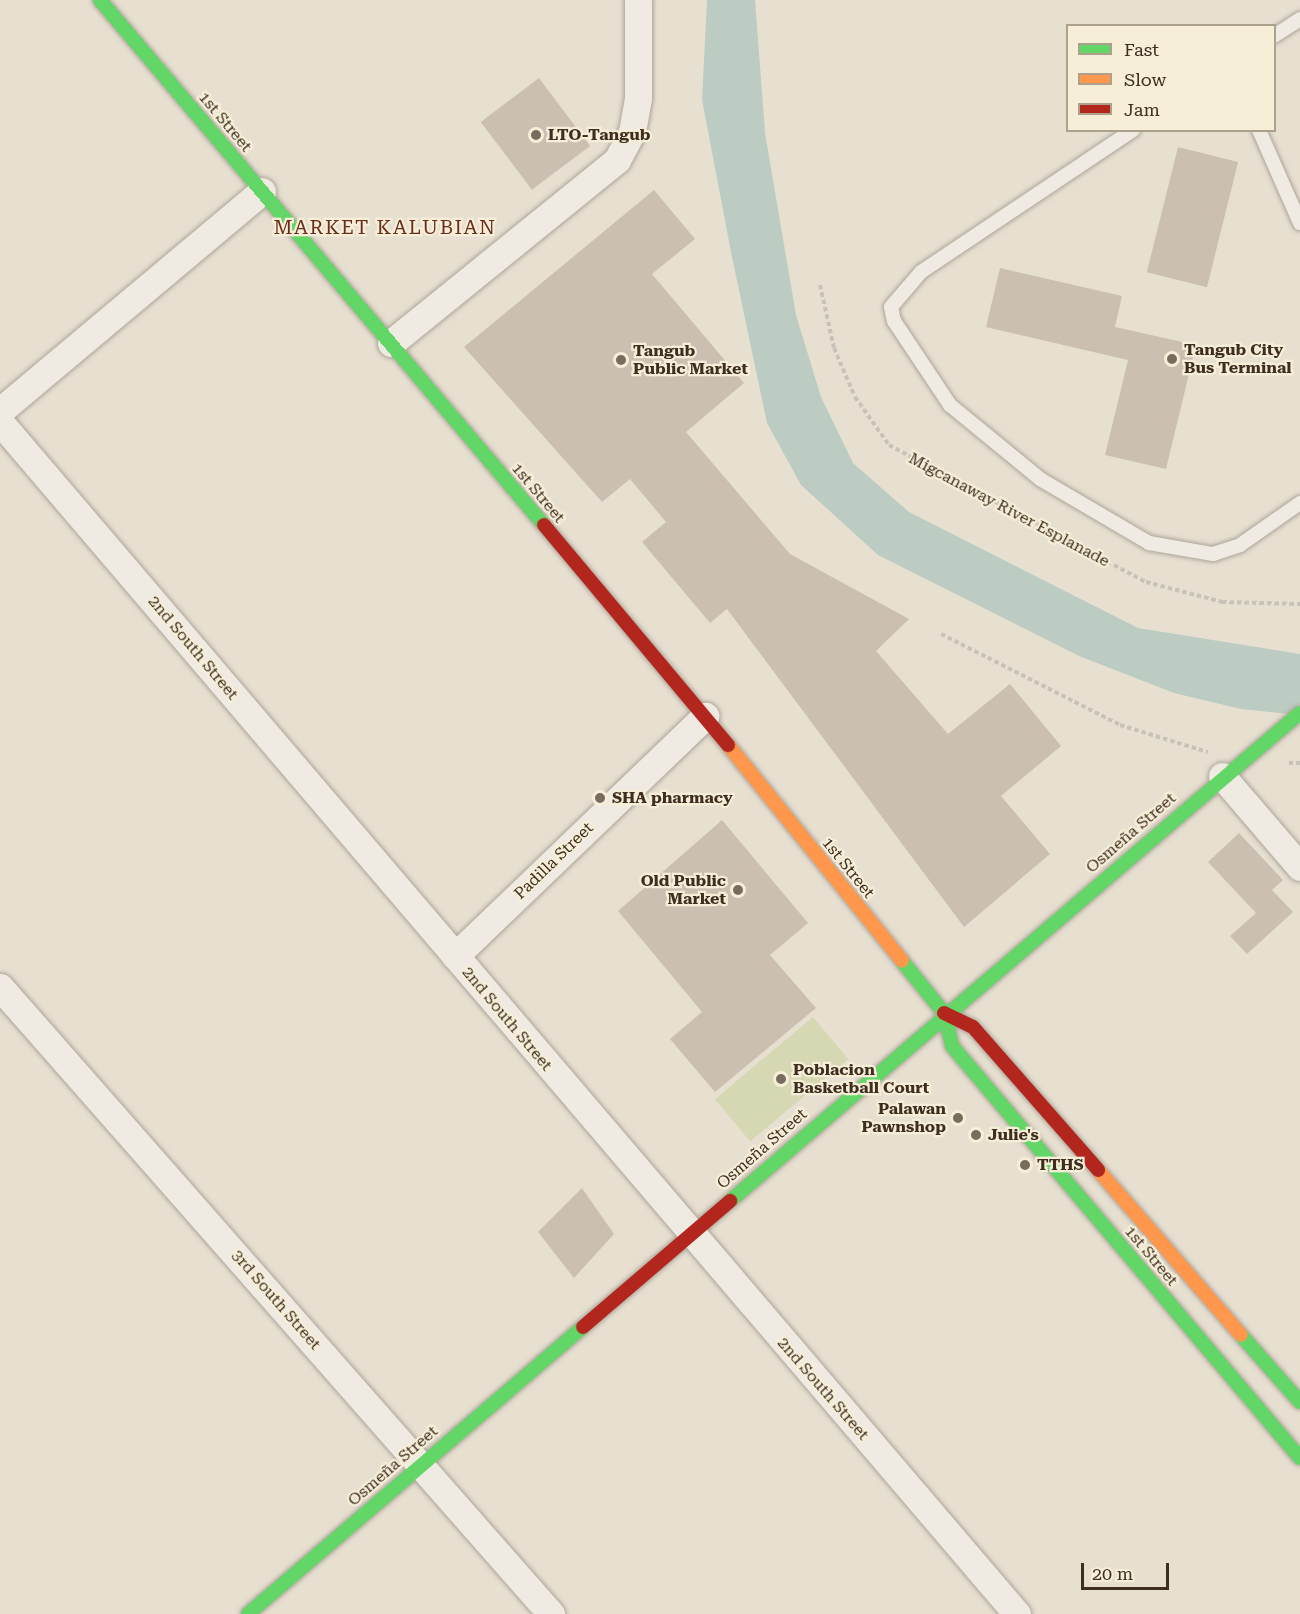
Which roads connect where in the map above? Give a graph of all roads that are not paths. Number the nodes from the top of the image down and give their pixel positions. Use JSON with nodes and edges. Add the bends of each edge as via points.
{"nodes":[{"id":1,"x":100,"y":0,"type":"edge"},
{"id":2,"x":638,"y":0,"type":"edge"},
{"id":3,"x":1300,"y":19,"type":"edge"},
{"id":4,"x":1276,"y":35,"type":"edge"},
{"id":5,"x":1130,"y":132,"type":"edge"},
{"id":6,"x":1260,"y":132,"type":"edge"},
{"id":7,"x":262,"y":191,"type":"junction"},
{"id":8,"x":1300,"y":223,"type":"edge"},
{"id":9,"x":391,"y":344,"type":"junction"},
{"id":10,"x":0,"y":411,"type":"edge"},
{"id":11,"x":0,"y":422,"type":"edge"},
{"id":12,"x":1300,"y":503,"type":"edge"},
{"id":13,"x":1300,"y":713,"type":"edge"},
{"id":14,"x":705,"y":716,"type":"junction"},
{"id":15,"x":1232,"y":768,"type":"junction"},
{"id":16,"x":1300,"y":867,"type":"edge"},
{"id":17,"x":455,"y":956,"type":"junction"},
{"id":18,"x":0,"y":987,"type":"edge"},
{"id":19,"x":944,"y":1013,"type":"junction"},
{"id":20,"x":689,"y":1233,"type":"junction"},
{"id":21,"x":1300,"y":1402,"type":"edge"},
{"id":22,"x":1300,"y":1458,"type":"edge"},
{"id":23,"x":420,"y":1463,"type":"junction"},
{"id":24,"x":248,"y":1614,"type":"edge"},
{"id":25,"x":551,"y":1614,"type":"edge"},
{"id":26,"x":1017,"y":1614,"type":"edge"}],
"edges":[{"from":1,"to":7,"type":"main road","name":"1st Street"},
{"from":2,"to":9,"type":"street","via":[[638,98],[632,132],[617,160]]},
{"from":3,"to":4,"type":"lane"},
{"from":5,"to":12,"type":"lane","via":[[921,272],[891,307],[894,321],[950,405],[1040,479],[1149,543],[1213,554],[1240,545]]},
{"from":6,"to":8,"type":"lane"},
{"from":7,"to":9,"type":"main road","name":"1st Street"},
{"from":7,"to":10,"type":"street"},
{"from":9,"to":14,"type":"main road","name":"1st Street"},
{"from":11,"to":17,"type":"street","name":"2nd South Street"},
{"from":13,"to":15,"type":"main road","name":"Osmeña Street"},
{"from":14,"to":17,"type":"street","name":"Padilla Street"},
{"from":14,"to":19,"type":"main road","name":"1st Street"},
{"from":15,"to":16,"type":"street"},
{"from":15,"to":19,"type":"main road","name":"Osmeña Street"},
{"from":17,"to":20,"type":"street","name":"2nd South Street"},
{"from":18,"to":23,"type":"street","name":"3rd South Street"},
{"from":19,"to":20,"type":"main road","name":"Osmeña Street"},
{"from":19,"to":21,"type":"main road","name":"1st Street","via":[[973,1027]]},
{"from":19,"to":22,"type":"main road","name":"1st Street","via":[[952,1046]]},
{"from":20,"to":23,"type":"main road","name":"Osmeña Street"},
{"from":20,"to":26,"type":"street","name":"2nd South Street"},
{"from":23,"to":24,"type":"main road","name":"Osmeña Street"},
{"from":23,"to":25,"type":"street","name":"3rd South Street"}]}
